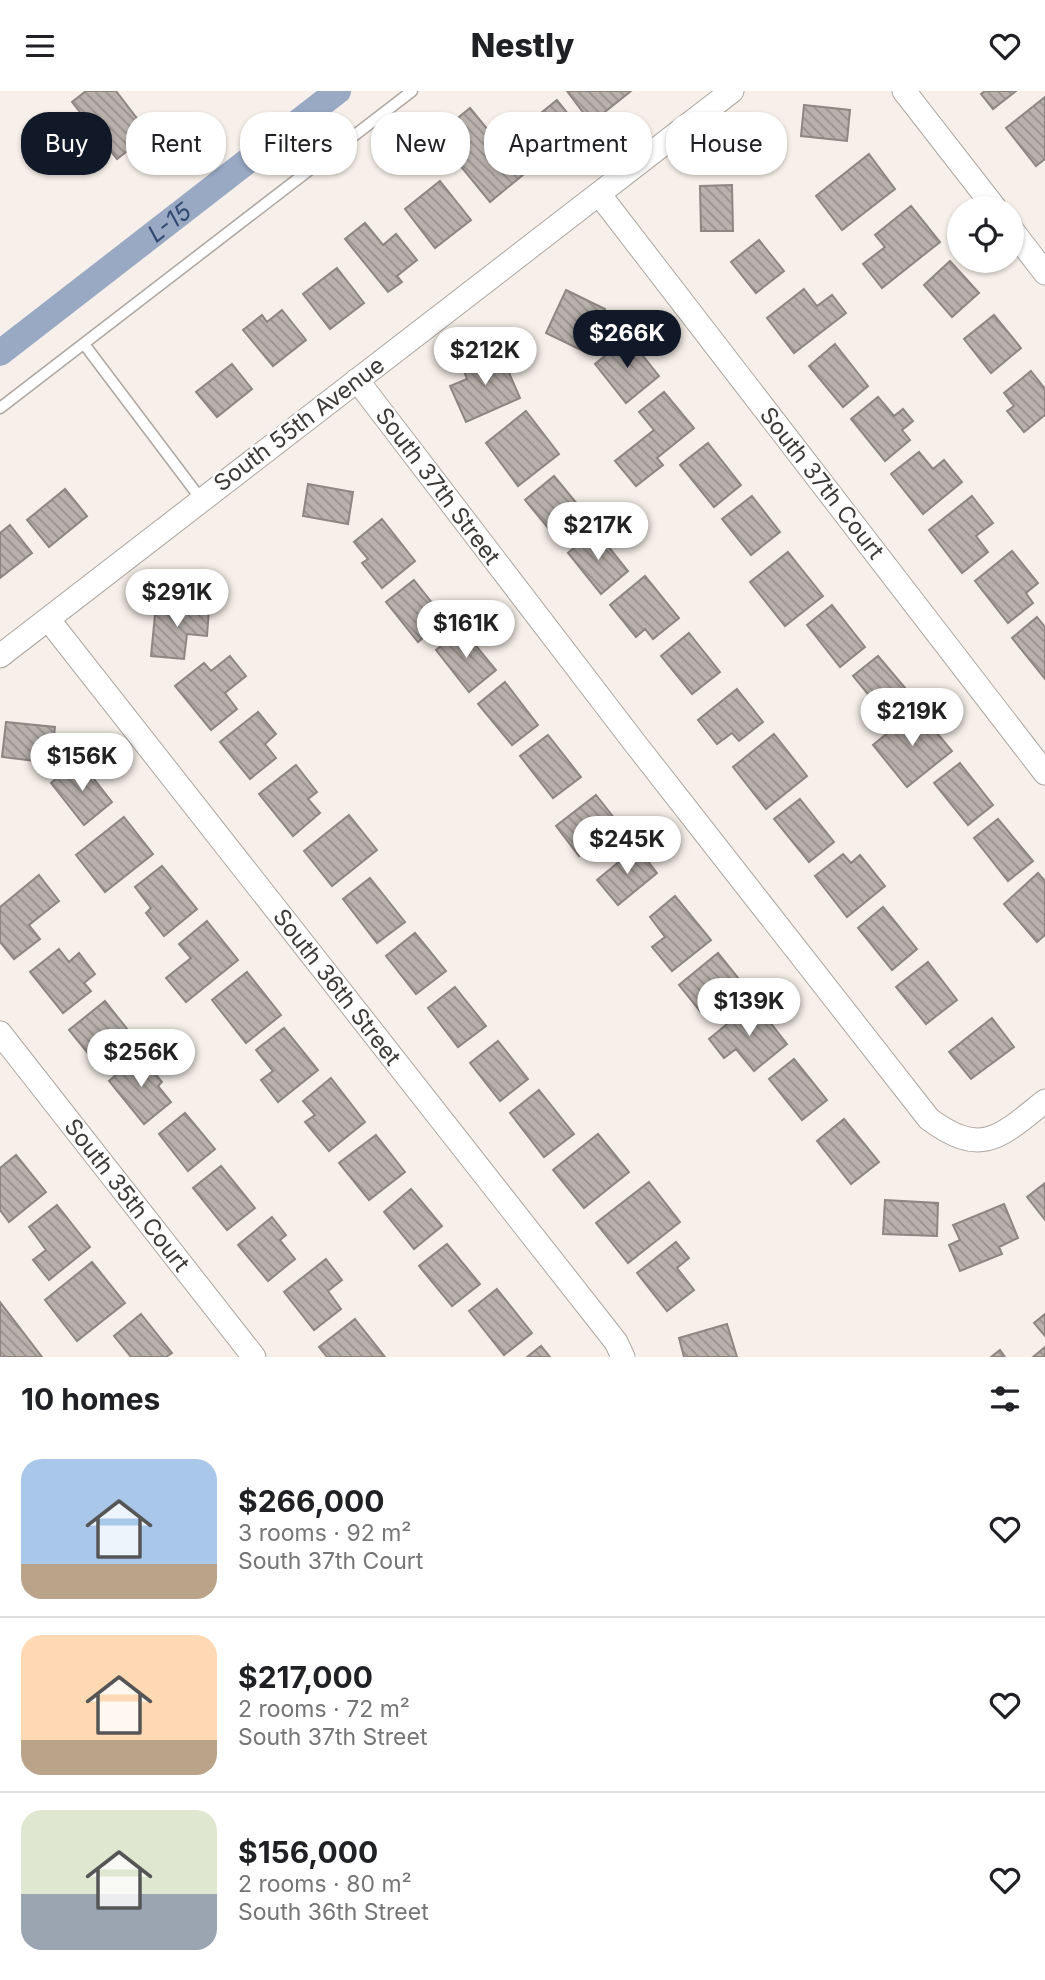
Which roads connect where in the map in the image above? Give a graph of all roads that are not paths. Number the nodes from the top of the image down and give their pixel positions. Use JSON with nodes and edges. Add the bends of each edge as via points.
{"nodes":[{"id":1,"x":412,"y":91,"type":"edge"},
{"id":2,"x":732,"y":91,"type":"edge"},
{"id":3,"x":904,"y":91,"type":"edge"},
{"id":4,"x":599,"y":194,"type":"junction"},
{"id":5,"x":986,"y":196,"type":"edge"},
{"id":6,"x":1024,"y":246,"type":"edge"},
{"id":7,"x":1045,"y":273,"type":"edge"},
{"id":8,"x":84,"y":344,"type":"junction"},
{"id":9,"x":357,"y":380,"type":"junction"},
{"id":10,"x":0,"y":408,"type":"edge"},
{"id":11,"x":201,"y":499,"type":"junction"},
{"id":12,"x":48,"y":619,"type":"junction"},
{"id":13,"x":0,"y":656,"type":"edge"},
{"id":14,"x":1045,"y":773,"type":"edge"},
{"id":15,"x":0,"y":1033,"type":"edge"},
{"id":16,"x":1045,"y":1101,"type":"edge"},
{"id":17,"x":254,"y":1357,"type":"edge"},
{"id":18,"x":623,"y":1357,"type":"edge"}],
"edges":[{"from":1,"to":8,"type":"lane"},
{"from":2,"to":4,"type":"street","name":"South 55th Avenue"},
{"from":3,"to":5,"type":"street"},
{"from":4,"to":9,"type":"street","name":"South 55th Avenue"},
{"from":4,"to":14,"type":"street","name":"South 37th Court"},
{"from":6,"to":7,"type":"street"},
{"from":8,"to":10,"type":"lane"},
{"from":8,"to":11,"type":"lane"},
{"from":9,"to":11,"type":"street","name":"South 55th Avenue"},
{"from":9,"to":16,"type":"street","name":"South 37th Street","via":[[929,1119],[949,1134],[969,1141],[987,1140]]},
{"from":11,"to":12,"type":"street","name":"South 55th Avenue"},
{"from":12,"to":13,"type":"street","name":"South 55th Avenue"},
{"from":12,"to":18,"type":"street","name":"South 36th Street","via":[[599,1320]]},
{"from":15,"to":17,"type":"street","name":"South 35th Court"}]}
